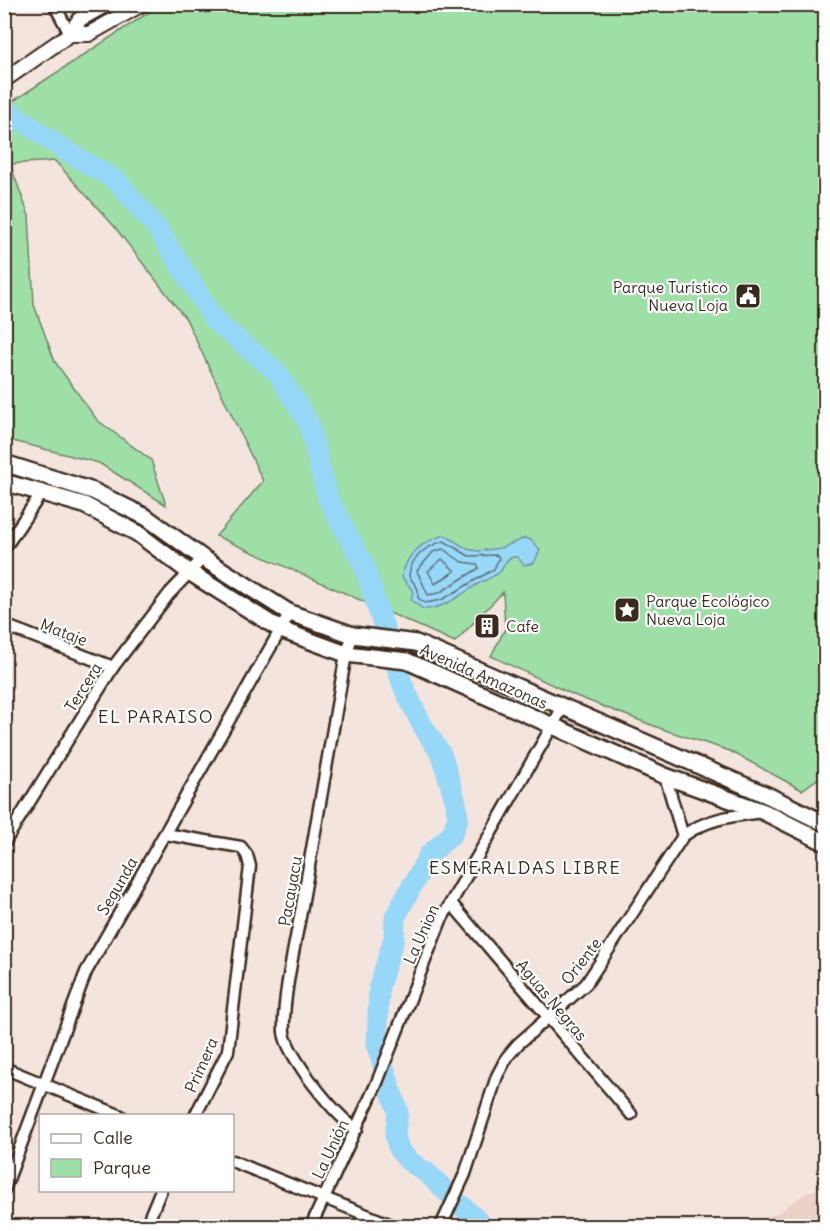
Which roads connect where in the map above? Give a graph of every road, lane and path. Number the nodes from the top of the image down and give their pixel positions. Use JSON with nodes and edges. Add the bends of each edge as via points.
{"nodes":[{"id":1,"x":54,"y":4,"type":"edge"},
{"id":2,"x":107,"y":4,"type":"edge"},
{"id":3,"x":142,"y":4,"type":"edge"},
{"id":4,"x":70,"y":34,"type":"junction"},
{"id":5,"x":4,"y":80,"type":"edge"},
{"id":6,"x":4,"y":463,"type":"edge"},
{"id":7,"x":4,"y":482,"type":"edge"},
{"id":8,"x":42,"y":492,"type":"junction"},
{"id":9,"x":4,"y":549,"type":"edge"},
{"id":10,"x":203,"y":558,"type":"junction"},
{"id":11,"x":189,"y":572,"type":"junction"},
{"id":12,"x":290,"y":613,"type":"junction"},
{"id":13,"x":4,"y":625,"type":"edge"},
{"id":14,"x":281,"y":630,"type":"junction"},
{"id":15,"x":360,"y":636,"type":"junction"},
{"id":16,"x":353,"y":655,"type":"junction"},
{"id":17,"x":113,"y":667,"type":"junction"},
{"id":18,"x":563,"y":707,"type":"junction"},
{"id":19,"x":552,"y":726,"type":"junction"},
{"id":20,"x":665,"y":776,"type":"junction"},
{"id":21,"x":764,"y":812,"type":"junction"},
{"id":22,"x":825,"y":824,"type":"edge"},
{"id":23,"x":165,"y":834,"type":"junction"},
{"id":24,"x":683,"y":836,"type":"junction"},
{"id":25,"x":4,"y":843,"type":"edge"},
{"id":26,"x":825,"y":843,"type":"edge"},
{"id":27,"x":451,"y":903,"type":"junction"},
{"id":28,"x":547,"y":1019,"type":"junction"},
{"id":29,"x":4,"y":1068,"type":"edge"},
{"id":30,"x":46,"y":1083,"type":"junction"},
{"id":31,"x":376,"y":1085,"type":"joint"},
{"id":32,"x":116,"y":1114,"type":"edge"},
{"id":33,"x":196,"y":1114,"type":"edge"},
{"id":34,"x":631,"y":1114,"type":"dead end"},
{"id":35,"x":357,"y":1129,"type":"junction"},
{"id":36,"x":234,"y":1162,"type":"edge"},
{"id":37,"x":4,"y":1190,"type":"edge"},
{"id":38,"x":161,"y":1192,"type":"edge"},
{"id":39,"x":324,"y":1197,"type":"junction"},
{"id":40,"x":146,"y":1227,"type":"edge"},
{"id":41,"x":311,"y":1227,"type":"edge"},
{"id":42,"x":393,"y":1227,"type":"edge"},
{"id":43,"x":441,"y":1227,"type":"edge"}],
"edges":[{"from":1,"to":4,"type":"street"},
{"from":2,"to":4,"type":"street","via":[[80,19]]},
{"from":3,"to":4,"type":"street","via":[[89,34]]},
{"from":4,"to":5,"type":"street"},
{"from":6,"to":10,"type":"main road","name":"Avenida Amazonas","via":[[93,491],[146,517]]},
{"from":7,"to":8,"type":"main road","name":"Avenida Amazonas"},
{"from":8,"to":9,"type":"street"},
{"from":8,"to":11,"type":"main road","name":"Avenida Amazonas","via":[[84,505],[137,533]]},
{"from":10,"to":11,"type":"street","name":"Tercera"},
{"from":10,"to":12,"type":"main road","name":"Avenida Amazonas"},
{"from":11,"to":14,"type":"main road","name":"Avenida Amazonas"},
{"from":11,"to":17,"type":"street","name":"Tercera"},
{"from":12,"to":14,"type":"street","name":"Segunda"},
{"from":12,"to":15,"type":"main road","name":"Avenida Amazonas"},
{"from":13,"to":17,"type":"street","name":"Mataje"},
{"from":14,"to":16,"type":"main road","name":"Avenida Amazonas"},
{"from":14,"to":23,"type":"street","name":"Segunda"},
{"from":15,"to":16,"type":"street","name":"Pacayacu"},
{"from":15,"to":18,"type":"main road","name":"Avenida Amazonas","via":[[416,643]]},
{"from":16,"to":19,"type":"main road","name":"Avenida Amazonas","via":[[407,661]]},
{"from":16,"to":35,"type":"street","name":"Pacayacu","via":[[294,951],[284,1034],[289,1048],[329,1104],[343,1121]]},
{"from":17,"to":25,"type":"street","name":"Tercera"},
{"from":18,"to":19,"type":"street","name":"La Union"},
{"from":18,"to":22,"type":"main road","name":"Avenida Amazonas"},
{"from":19,"to":20,"type":"main road","name":"Avenida Amazonas"},
{"from":19,"to":27,"type":"street","name":"La Union"},
{"from":20,"to":21,"type":"main road","name":"Avenida Amazonas"},
{"from":20,"to":24,"type":"street"},
{"from":21,"to":24,"type":"street","name":"Oriente","via":[[699,824]]},
{"from":21,"to":26,"type":"main road","name":"Avenida Amazonas"},
{"from":23,"to":30,"type":"street","name":"Segunda","via":[[86,972]]},
{"from":23,"to":33,"type":"street","name":"Primera","via":[[241,847],[250,866],[228,1051]]},
{"from":24,"to":28,"type":"street","name":"Oriente","via":[[598,970]]},
{"from":27,"to":28,"type":"street","name":"Aguas Negras"},
{"from":27,"to":31,"type":"street","name":"La Union"},
{"from":28,"to":34,"type":"street","name":"Aguas Negras"},
{"from":28,"to":43,"type":"street","name":"Oriente","via":[[507,1058],[465,1174]]},
{"from":29,"to":30,"type":"street"},
{"from":30,"to":32,"type":"street"},
{"from":30,"to":37,"type":"street","name":"Segunda"},
{"from":31,"to":35,"type":"street","name":"La Unión"},
{"from":35,"to":39,"type":"street","name":"La Unión"},
{"from":36,"to":39,"type":"street"},
{"from":38,"to":40,"type":"street"},
{"from":39,"to":41,"type":"street","name":"La Unión"},
{"from":39,"to":42,"type":"street"}]}
